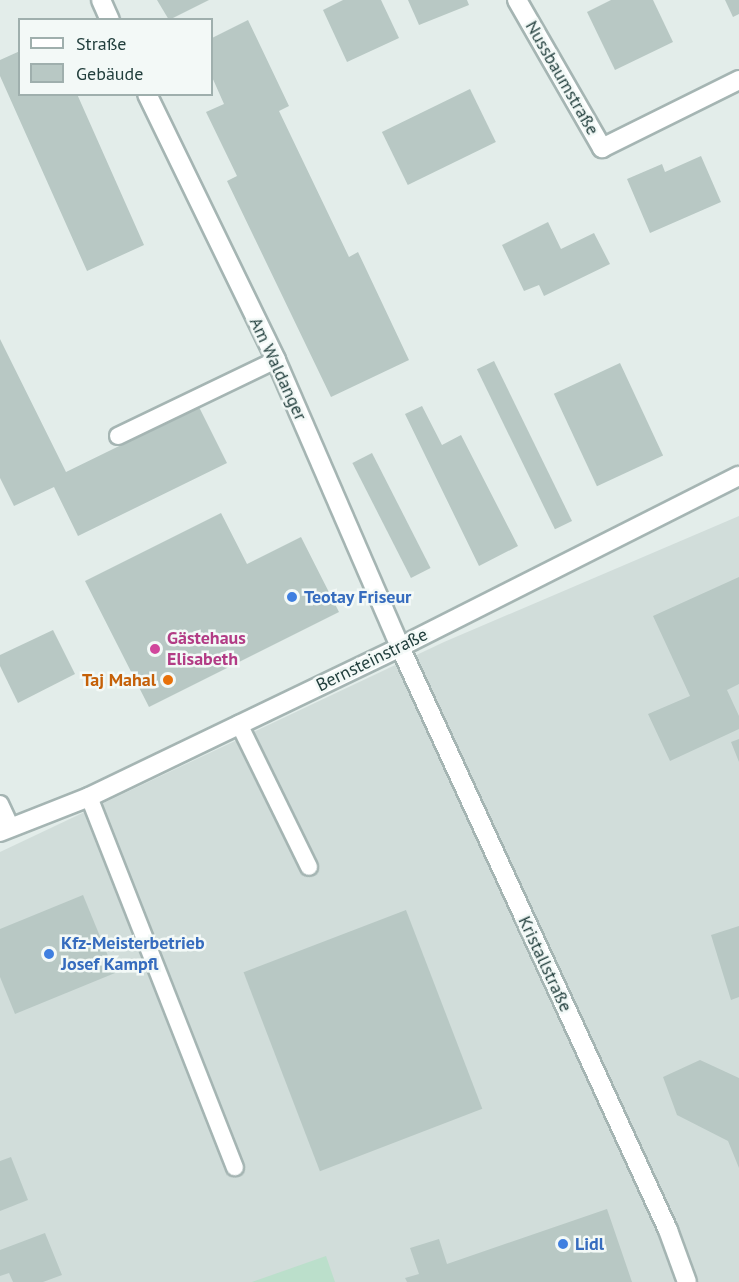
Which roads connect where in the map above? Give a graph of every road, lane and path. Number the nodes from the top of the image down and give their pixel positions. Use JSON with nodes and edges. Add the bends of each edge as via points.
{"nodes":[{"id":1,"x":101,"y":0,"type":"edge"},
{"id":2,"x":517,"y":0,"type":"edge"},
{"id":3,"x":109,"y":18,"type":"edge"},
{"id":4,"x":739,"y":80,"type":"edge"},
{"id":5,"x":148,"y":96,"type":"edge"},
{"id":6,"x":276,"y":360,"type":"junction"},
{"id":7,"x":118,"y":436,"type":"dead end"},
{"id":8,"x":739,"y":476,"type":"edge"},
{"id":9,"x":400,"y":647,"type":"junction"},
{"id":10,"x":239,"y":724,"type":"junction"},
{"id":11,"x":89,"y":797,"type":"junction"},
{"id":12,"x":0,"y":804,"type":"edge"},
{"id":13,"x":5,"y":830,"type":"edge"},
{"id":14,"x":309,"y":867,"type":"dead end"},
{"id":15,"x":235,"y":1167,"type":"dead end"},
{"id":16,"x":687,"y":1282,"type":"edge"}],
"edges":[{"from":1,"to":3,"type":"street"},
{"from":2,"to":4,"type":"street","name":"Nussbaumstraße","via":[[602,148]]},
{"from":5,"to":6,"type":"street","name":"Am Waldanger"},
{"from":6,"to":7,"type":"lane"},
{"from":6,"to":9,"type":"street","name":"Am Waldanger"},
{"from":8,"to":9,"type":"street","name":"Bernsteinstraße"},
{"from":9,"to":10,"type":"street","name":"Bernsteinstraße"},
{"from":9,"to":16,"type":"street","name":"Kristallstraße","via":[[668,1230]]},
{"from":10,"to":11,"type":"street","name":"Bernsteinstraße"},
{"from":10,"to":14,"type":"lane"},
{"from":11,"to":13,"type":"street","name":"Bernsteinstraße"},
{"from":11,"to":15,"type":"lane"},
{"from":12,"to":13,"type":"lane"}]}
